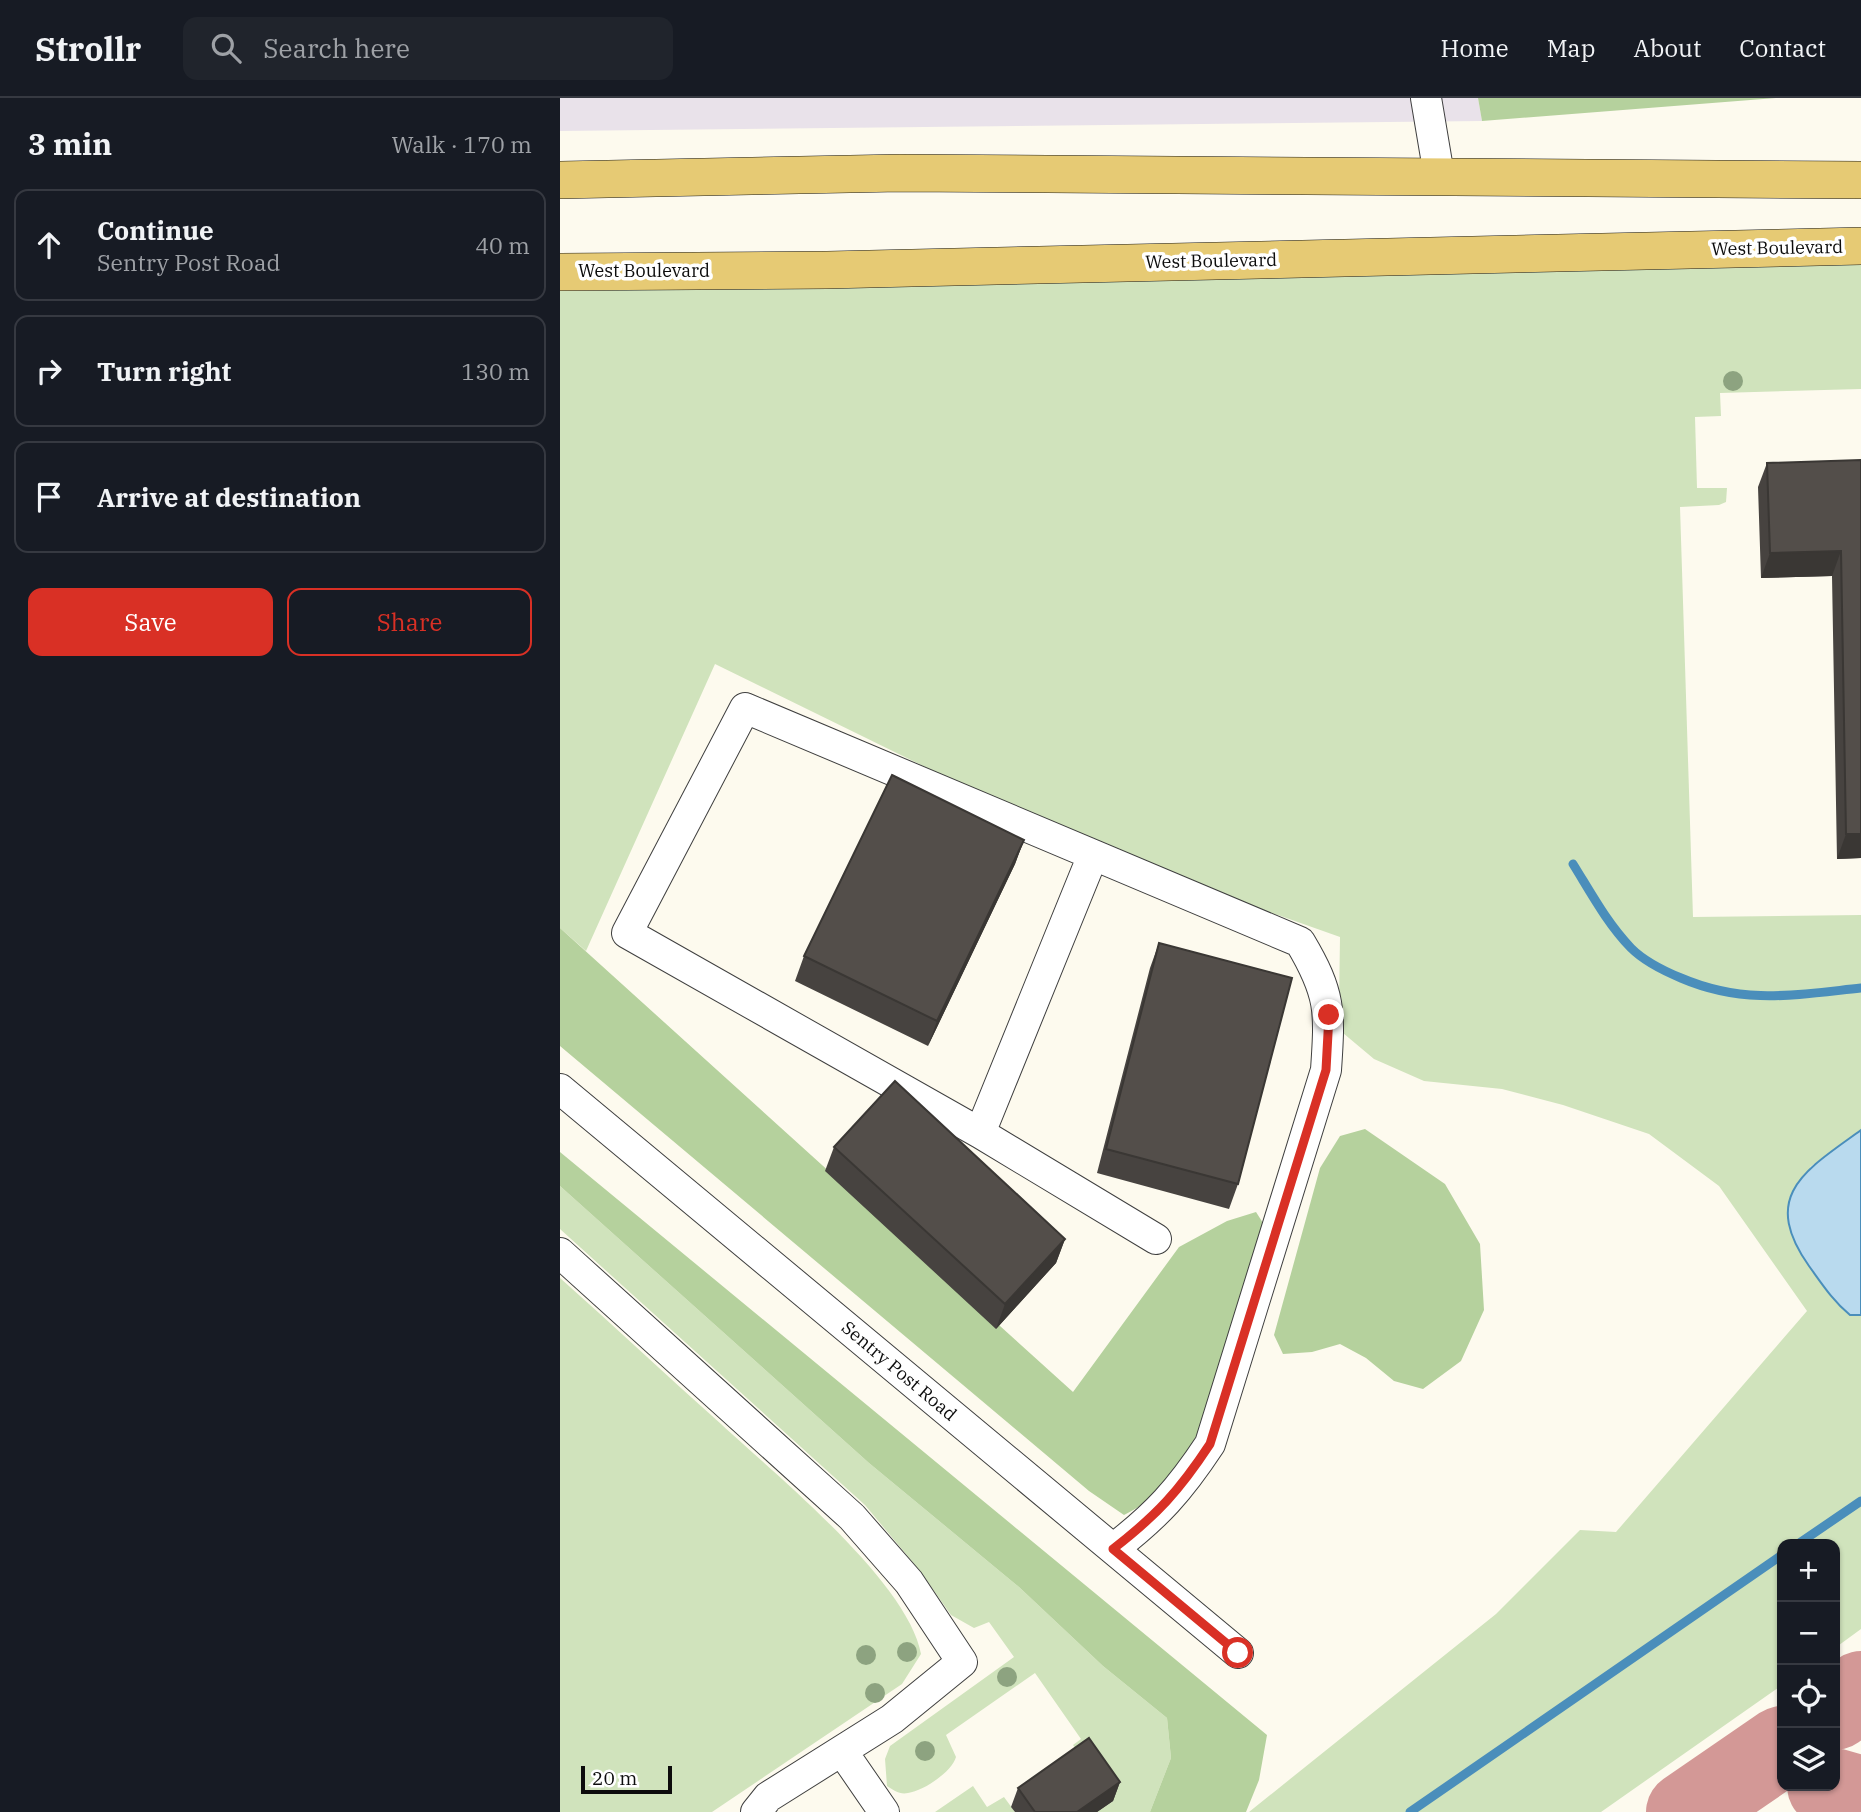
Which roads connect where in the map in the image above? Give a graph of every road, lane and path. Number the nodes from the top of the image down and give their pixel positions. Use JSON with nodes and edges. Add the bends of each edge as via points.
{"nodes":[{"id":1,"x":1426,"y":98,"type":"edge"},
{"id":2,"x":1439,"y":174,"type":"junction"},
{"id":3,"x":560,"y":180,"type":"edge"},
{"id":4,"x":1861,"y":180,"type":"edge"},
{"id":5,"x":1861,"y":246,"type":"edge"},
{"id":6,"x":560,"y":272,"type":"edge"},
{"id":7,"x":1093,"y":855,"type":"junction"},
{"id":8,"x":560,"y":1088,"type":"edge"},
{"id":9,"x":980,"y":1133,"type":"junction"},
{"id":10,"x":1156,"y":1239,"type":"dead end"},
{"id":11,"x":560,"y":1253,"type":"edge"},
{"id":12,"x":1113,"y":1549,"type":"junction"},
{"id":13,"x":1238,"y":1653,"type":"dead end"},
{"id":14,"x":842,"y":1751,"type":"junction"},
{"id":15,"x":756,"y":1812,"type":"edge"},
{"id":16,"x":884,"y":1812,"type":"edge"}],
"edges":[{"from":1,"to":2,"type":"street"},
{"from":2,"to":3,"type":"main road","via":[[900,173]]},
{"from":2,"to":4,"type":"main road"},
{"from":5,"to":6,"type":"main road","name":"West Boulevard"},
{"from":7,"to":9,"type":"street"},
{"from":7,"to":9,"type":"street","via":[[745,708],[627,933]]},
{"from":7,"to":12,"type":"street","via":[[1300,943],[1320,976],[1329,1015],[1326,1070],[1210,1444],[1158,1514]]},
{"from":8,"to":12,"type":"street","name":"Sentry Post Road"},
{"from":9,"to":10,"type":"street"},
{"from":11,"to":14,"type":"street","via":[[852,1517],[909,1582],[962,1662]]},
{"from":12,"to":13,"type":"street","name":"Sentry Post Road"},
{"from":14,"to":15,"type":"street","via":[[768,1797]]},
{"from":14,"to":16,"type":"street"}]}
